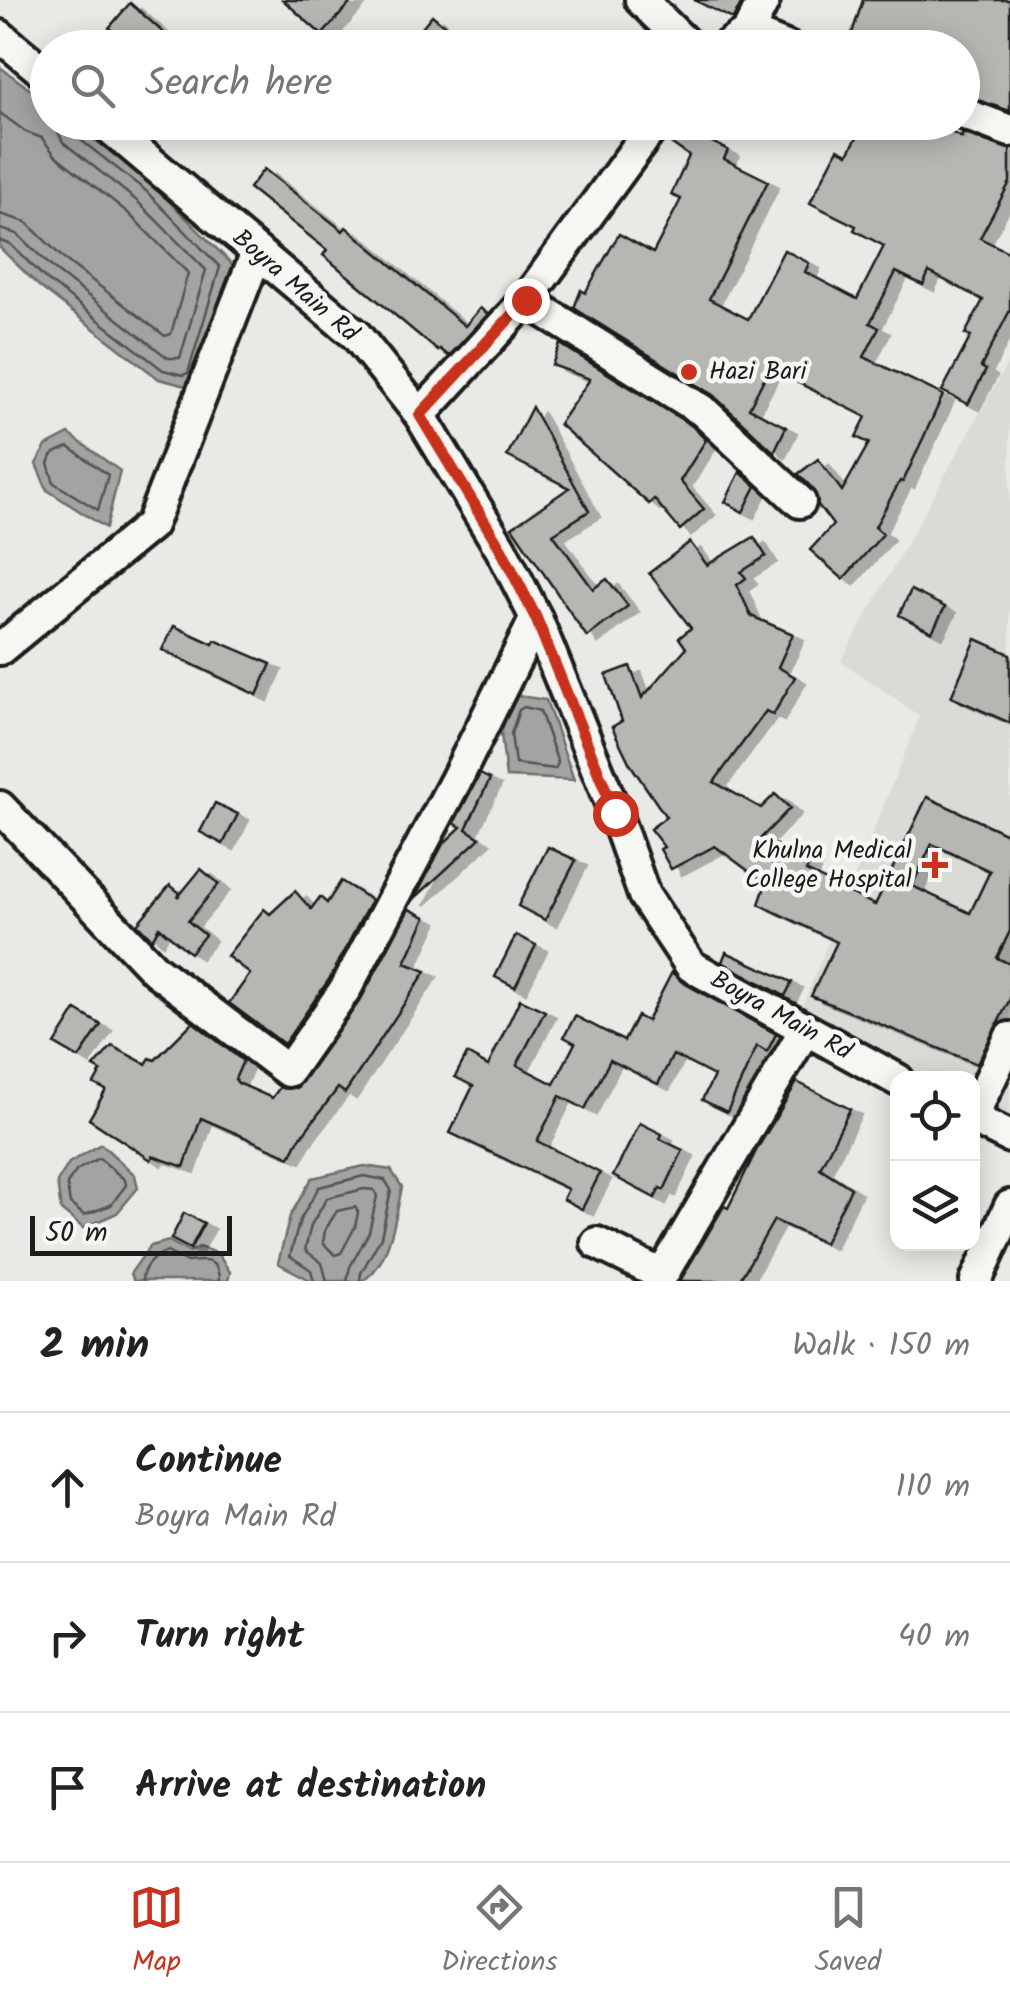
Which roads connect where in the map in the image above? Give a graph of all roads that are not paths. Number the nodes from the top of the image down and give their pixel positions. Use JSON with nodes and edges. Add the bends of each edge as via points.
{"nodes":[{"id":1,"x":641,"y":0,"type":"edge"},
{"id":2,"x":764,"y":0,"type":"edge"},
{"id":3,"x":672,"y":30,"type":"edge"},
{"id":4,"x":743,"y":30,"type":"edge"},
{"id":5,"x":0,"y":36,"type":"edge"},
{"id":6,"x":30,"y":61,"type":"edge"},
{"id":7,"x":980,"y":120,"type":"edge"},
{"id":8,"x":1010,"y":131,"type":"edge"},
{"id":9,"x":124,"y":140,"type":"edge"},
{"id":10,"x":643,"y":140,"type":"edge"},
{"id":11,"x":256,"y":252,"type":"junction"},
{"id":12,"x":526,"y":300,"type":"junction"},
{"id":13,"x":420,"y":415,"type":"junction"},
{"id":14,"x":800,"y":502,"type":"dead end"},
{"id":15,"x":536,"y":618,"type":"junction"},
{"id":16,"x":0,"y":649,"type":"edge"},
{"id":17,"x":0,"y":808,"type":"edge"},
{"id":18,"x":805,"y":1030,"type":"junction"},
{"id":19,"x":1010,"y":1038,"type":"edge"},
{"id":20,"x":890,"y":1076,"type":"edge"},
{"id":21,"x":980,"y":1100,"type":"edge"},
{"id":22,"x":980,"y":1121,"type":"edge"},
{"id":23,"x":1010,"y":1137,"type":"edge"},
{"id":24,"x":1010,"y":1206,"type":"edge"},
{"id":25,"x":598,"y":1243,"type":"dead end"},
{"id":26,"x":976,"y":1281,"type":"edge"}],
"edges":[{"from":1,"to":3,"type":"street"},
{"from":2,"to":4,"type":"street"},
{"from":5,"to":6,"type":"street"},
{"from":7,"to":8,"type":"street"},
{"from":9,"to":11,"type":"street","name":"Boyra Main Rd"},
{"from":10,"to":12,"type":"street"},
{"from":11,"to":13,"type":"street","name":"Boyra Main Rd","via":[[356,335]]},
{"from":11,"to":16,"type":"street","via":[[151,525]]},
{"from":12,"to":13,"type":"street"},
{"from":12,"to":14,"type":"street","via":[[703,411]]},
{"from":13,"to":15,"type":"street","name":"Boyra Main Rd"},
{"from":15,"to":17,"type":"street","via":[[346,988],[288,1070],[156,970]]},
{"from":15,"to":18,"type":"street","name":"Boyra Main Rd","via":[[644,895],[691,966]]},
{"from":18,"to":20,"type":"street","name":"Boyra Main Rd"},
{"from":18,"to":25,"type":"street","via":[[662,1275]]},
{"from":19,"to":21,"type":"street"},
{"from":22,"to":23,"type":"street"},
{"from":24,"to":26,"type":"street"}]}
